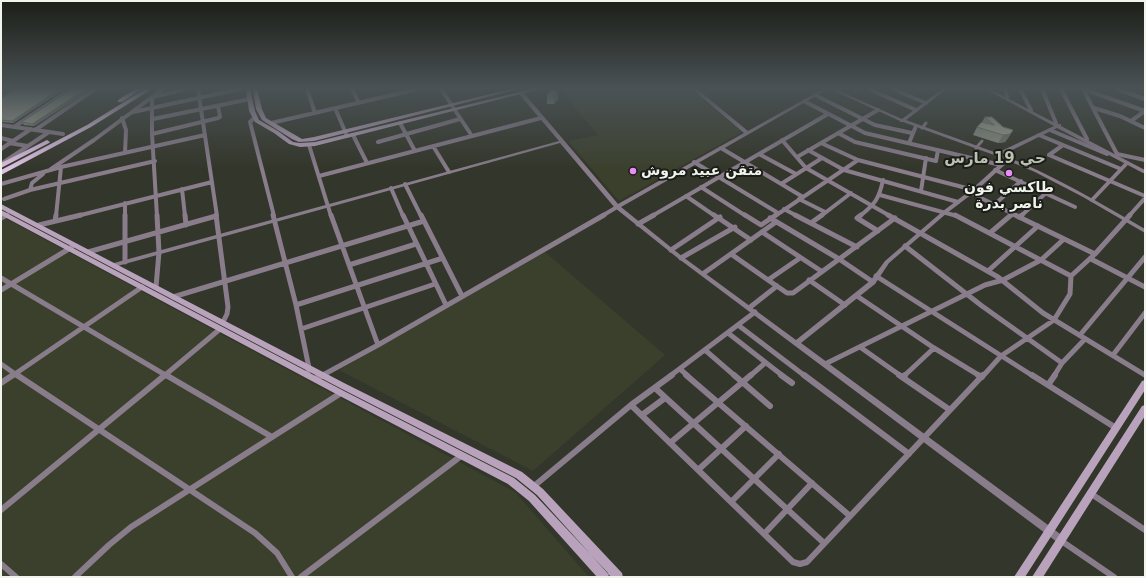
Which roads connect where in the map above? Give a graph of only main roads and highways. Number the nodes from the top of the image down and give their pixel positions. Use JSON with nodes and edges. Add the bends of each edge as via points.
{"nodes":[{"id":1,"x":94,"y":116,"type":"edge"},
{"id":2,"x":105,"y":116,"type":"edge"},
{"id":3,"x":254,"y":116,"type":"edge"},
{"id":4,"x":263,"y":116,"type":"edge"},
{"id":5,"x":418,"y":116,"type":"edge"},
{"id":6,"x":423,"y":116,"type":"edge"},
{"id":7,"x":348,"y":134,"type":"junction"},
{"id":8,"x":4,"y":163,"type":"edge"},
{"id":9,"x":1,"y":173,"type":"edge"},
{"id":10,"x":2,"y":202,"type":"edge"},
{"id":11,"x":3,"y":215,"type":"edge"},
{"id":12,"x":72,"y":247,"type":"junction"},
{"id":13,"x":222,"y":326,"type":"junction"},
{"id":14,"x":308,"y":371,"type":"junction"},
{"id":15,"x":1145,"y":383,"type":"edge"},
{"id":16,"x":1142,"y":394,"type":"edge"},
{"id":17,"x":1145,"y":409,"type":"edge"},
{"id":18,"x":604,"y":577,"type":"edge"},
{"id":19,"x":618,"y":577,"type":"edge"},
{"id":20,"x":1019,"y":577,"type":"edge"},
{"id":21,"x":1037,"y":577,"type":"edge"}],
"edges":[{"from":1,"to":8,"type":"main road"},
{"from":2,"to":9,"type":"main road"},
{"from":3,"to":7,"type":"main road","via":[[291,143],[300,145],[309,145]]},
{"from":4,"to":7,"type":"main road","via":[[294,138],[301,140]]},
{"from":5,"to":7,"type":"main road"},
{"from":6,"to":7,"type":"main road"},
{"from":10,"to":12,"type":"main road"},
{"from":11,"to":12,"type":"main road"},
{"from":12,"to":13,"type":"main road","via":[[142,287]]},
{"from":12,"to":13,"type":"main road","via":[[88,252],[156,287]]},
{"from":13,"to":14,"type":"main road"},
{"from":14,"to":18,"type":"main road","via":[[315,379],[511,481],[526,492]]},
{"from":14,"to":19,"type":"main road","via":[[323,375],[519,475],[534,486]]},
{"from":15,"to":16,"type":"main road"},
{"from":16,"to":20,"type":"main road","via":[[1116,428]]},
{"from":17,"to":21,"type":"main road"}]}
